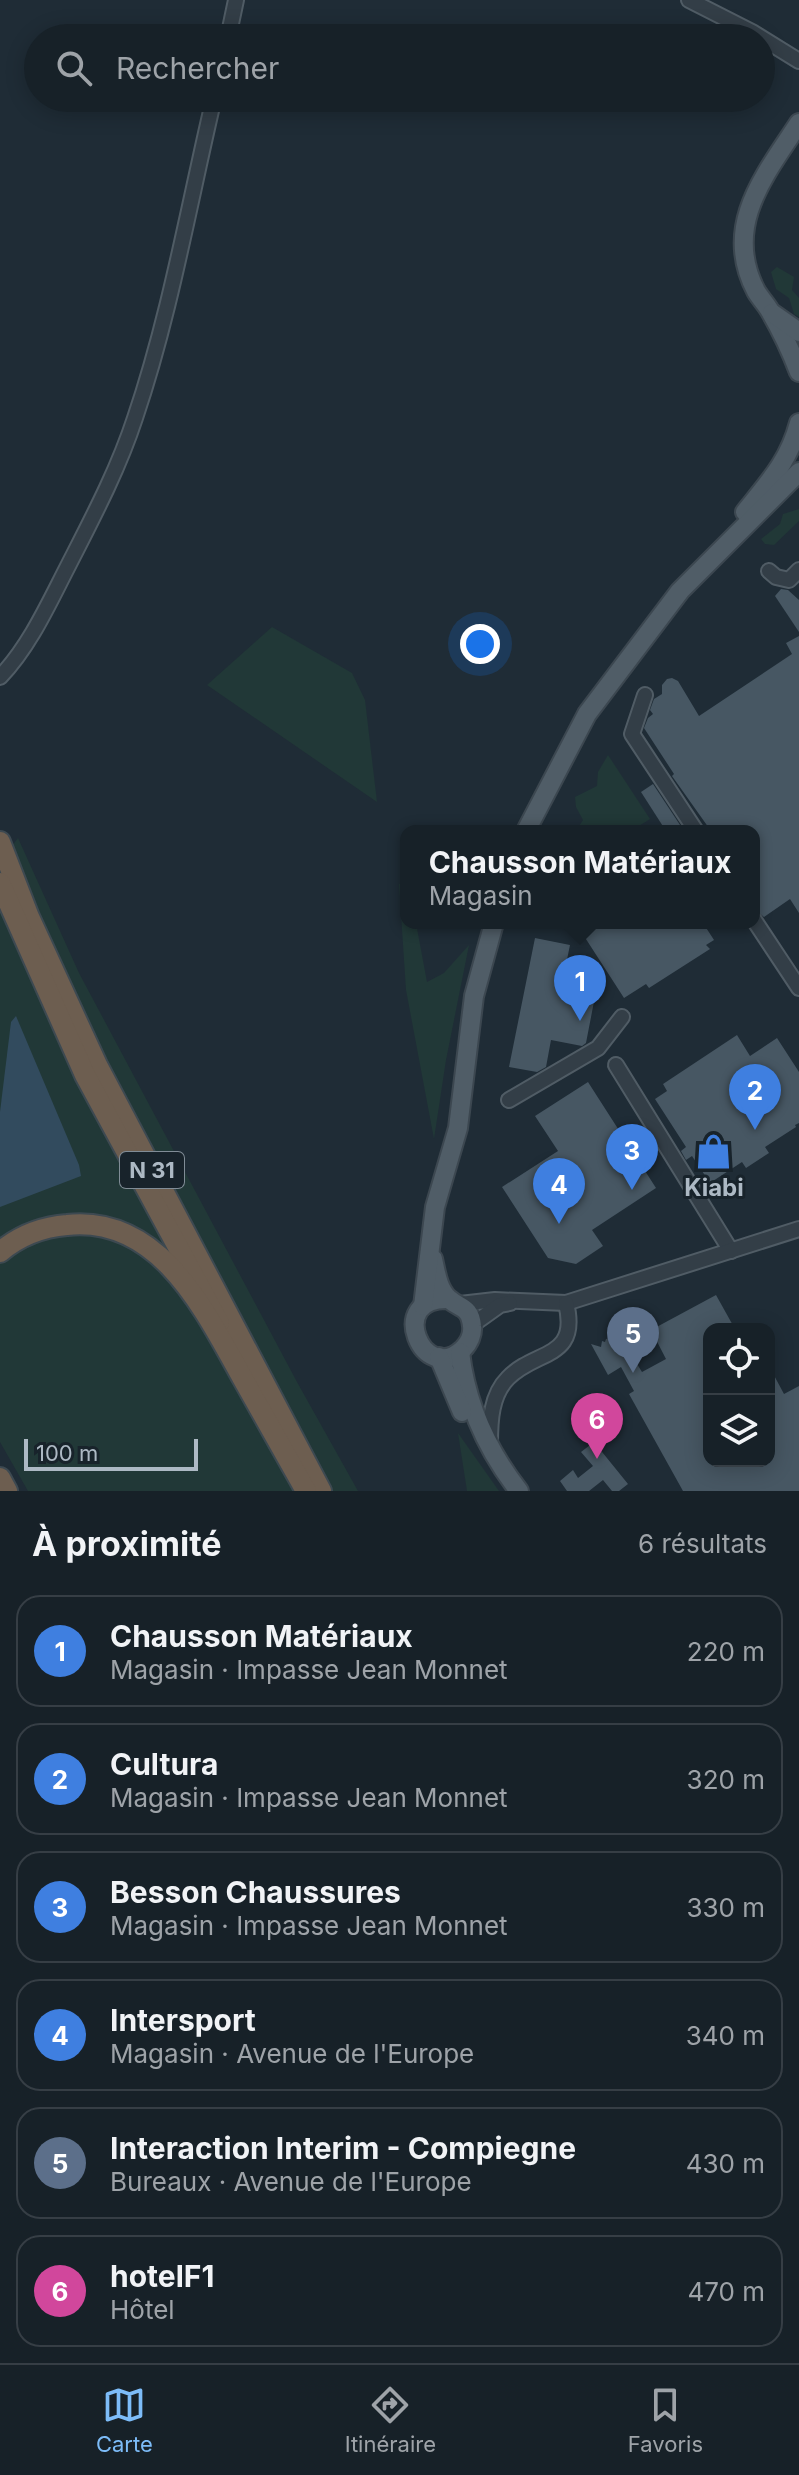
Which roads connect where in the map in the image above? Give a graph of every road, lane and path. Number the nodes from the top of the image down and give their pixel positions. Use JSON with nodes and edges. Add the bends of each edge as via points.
{"nodes":[{"id":1,"x":236,"y":0,"type":"edge"},
{"id":2,"x":689,"y":0,"type":"edge"},
{"id":3,"x":231,"y":24,"type":"edge"},
{"id":4,"x":736,"y":24,"type":"edge"},
{"id":5,"x":775,"y":46,"type":"edge"},
{"id":6,"x":799,"y":61,"type":"edge"},
{"id":7,"x":211,"y":112,"type":"edge"},
{"id":8,"x":799,"y":123,"type":"edge"},
{"id":9,"x":771,"y":312,"type":"junction"},
{"id":10,"x":799,"y":332,"type":"edge"},
{"id":11,"x":799,"y":372,"type":"edge"},
{"id":12,"x":799,"y":423,"type":"edge"},
{"id":13,"x":799,"y":472,"type":"edge"},
{"id":14,"x":799,"y":570,"type":"edge"},
{"id":15,"x":769,"y":571,"type":"dead end"},
{"id":16,"x":680,"y":591,"type":"junction"},
{"id":17,"x":0,"y":677,"type":"edge"},
{"id":18,"x":645,"y":695,"type":"dead end"},
{"id":19,"x":529,"y":825,"type":"edge"},
{"id":20,"x":692,"y":825,"type":"edge"},
{"id":21,"x":0,"y":842,"type":"edge"},
{"id":22,"x":0,"y":883,"type":"edge"},
{"id":23,"x":492,"y":929,"type":"edge"},
{"id":24,"x":760,"y":929,"type":"edge"},
{"id":25,"x":799,"y":988,"type":"edge"},
{"id":26,"x":622,"y":1017,"type":"dead end"},
{"id":27,"x":616,"y":1065,"type":"dead end"},
{"id":28,"x":509,"y":1100,"type":"dead end"},
{"id":29,"x":799,"y":1229,"type":"edge"},
{"id":30,"x":430,"y":1248,"type":"junction"},
{"id":31,"x":731,"y":1251,"type":"junction"},
{"id":32,"x":0,"y":1252,"type":"edge"},
{"id":33,"x":209,"y":1275,"type":"junction"},
{"id":34,"x":454,"y":1301,"type":"junction"},
{"id":35,"x":515,"y":1302,"type":"junction"},
{"id":36,"x":566,"y":1303,"type":"junction"},
{"id":37,"x":423,"y":1306,"type":"junction"},
{"id":38,"x":472,"y":1325,"type":"junction"},
{"id":39,"x":460,"y":1352,"type":"junction"},
{"id":40,"x":439,"y":1357,"type":"junction"},
{"id":41,"x":490,"y":1448,"type":"junction"},
{"id":42,"x":0,"y":1478,"type":"edge"},
{"id":43,"x":7,"y":1491,"type":"edge"},
{"id":44,"x":306,"y":1491,"type":"edge"},
{"id":45,"x":321,"y":1491,"type":"edge"},
{"id":46,"x":332,"y":1491,"type":"edge"},
{"id":47,"x":506,"y":1491,"type":"edge"},
{"id":48,"x":519,"y":1491,"type":"edge"}],
"edges":[{"from":1,"to":3,"type":"street"},
{"from":2,"to":4,"type":"street"},
{"from":5,"to":6,"type":"street"},
{"from":7,"to":17,"type":"street","via":[[134,421],[57,587]]},
{"from":8,"to":9,"type":"main road","via":[[755,191],[743,235],[748,271]]},
{"from":9,"to":10,"type":"main road"},
{"from":9,"to":11,"type":"main road"},
{"from":12,"to":16,"type":"main road","via":[[779,471]]},
{"from":13,"to":16,"type":"main road"},
{"from":14,"to":15,"type":"street","via":[[789,580]]},
{"from":16,"to":19,"type":"main road","via":[[587,714]]},
{"from":18,"to":20,"type":"street","via":[[632,734]]},
{"from":21,"to":33,"type":"highway","number":"N 31","via":[[97,1065]]},
{"from":22,"to":44,"type":"highway","number":"N 31","via":[[85,1075]]},
{"from":23,"to":30,"type":"main road","via":[[474,996],[458,1128],[435,1207]]},
{"from":24,"to":25,"type":"street"},
{"from":26,"to":28,"type":"street","via":[[598,1048]]},
{"from":27,"to":31,"type":"street"},
{"from":29,"to":31,"type":"street"},
{"from":30,"to":34,"type":"main road","via":[[438,1281]]},
{"from":30,"to":37,"type":"main road"},
{"from":31,"to":36,"type":"street"},
{"from":32,"to":44,"type":"highway","via":[[31,1234],[72,1224],[107,1228],[150,1249],[171,1266],[209,1319]]},
{"from":33,"to":45,"type":"highway","number":"N 31"},
{"from":33,"to":46,"type":"highway"},
{"from":34,"to":35,"type":"street"},
{"from":34,"to":37,"type":"main road","via":[[440,1299]]},
{"from":34,"to":38,"type":"main road","via":[[469,1313]]},
{"from":35,"to":36,"type":"street"},
{"from":35,"to":38,"type":"street","via":[[500,1305]]},
{"from":36,"to":41,"type":"street","via":[[569,1329],[562,1345],[506,1380],[493,1406]]},
{"from":37,"to":40,"type":"main road","via":[[414,1322],[417,1341]]},
{"from":38,"to":39,"type":"main road","via":[[470,1340]]},
{"from":39,"to":40,"type":"main road"},
{"from":39,"to":41,"type":"main road","via":[[464,1384]]},
{"from":40,"to":47,"type":"main road","via":[[468,1427]]},
{"from":41,"to":48,"type":"main road"},
{"from":42,"to":43,"type":"highway"}]}
